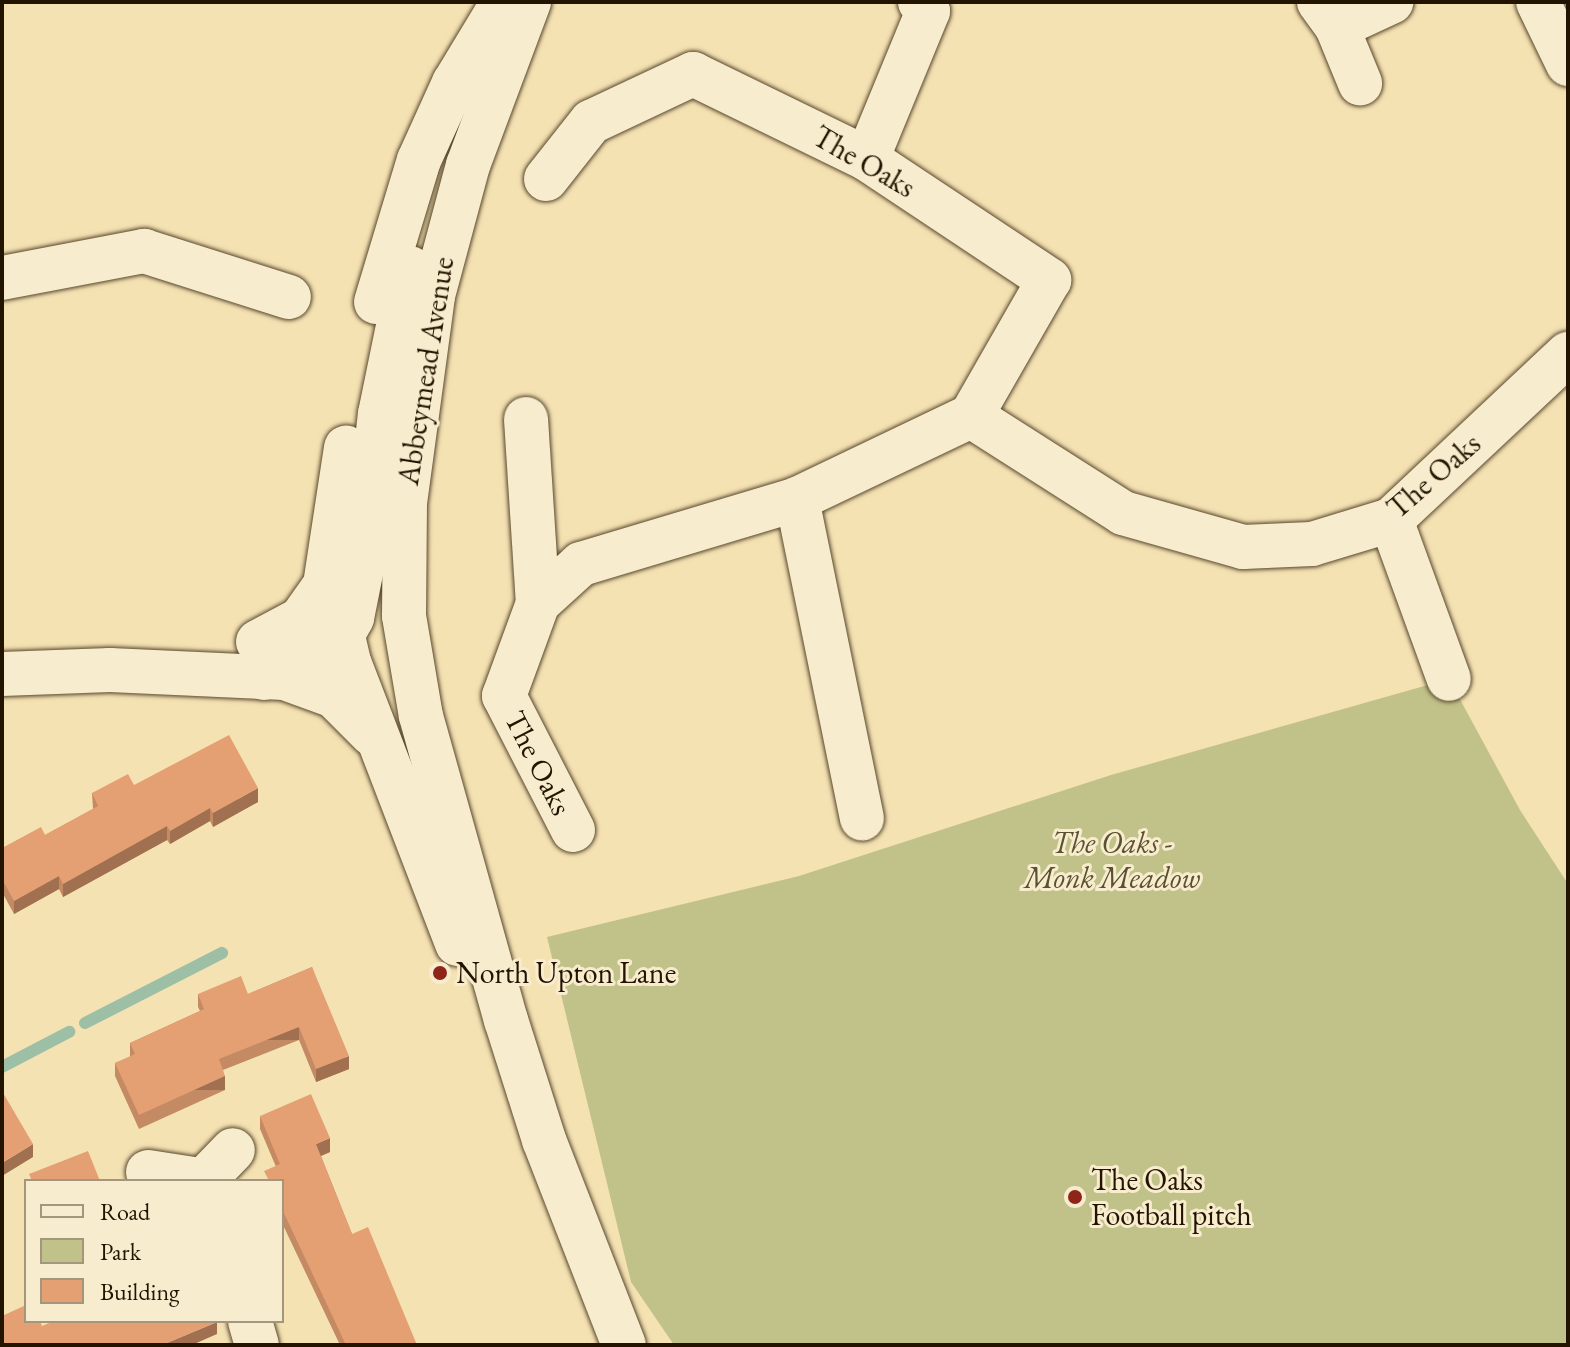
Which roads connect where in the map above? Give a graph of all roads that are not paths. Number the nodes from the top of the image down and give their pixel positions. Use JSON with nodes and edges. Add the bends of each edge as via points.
{"nodes":[{"id":1,"x":503,"y":2,"type":"edge"},
{"id":2,"x":519,"y":2,"type":"edge"},
{"id":3,"x":529,"y":2,"type":"edge"},
{"id":4,"x":920,"y":2,"type":"edge"},
{"id":5,"x":1391,"y":2,"type":"edge"},
{"id":6,"x":1328,"y":15,"type":"edge"},
{"id":7,"x":1360,"y":83,"type":"dead end"},
{"id":8,"x":867,"y":159,"type":"junction"},
{"id":9,"x":546,"y":179,"type":"dead end"},
{"id":10,"x":2,"y":278,"type":"edge"},
{"id":11,"x":289,"y":297,"type":"dead end"},
{"id":12,"x":1568,"y":354,"type":"edge"},
{"id":13,"x":971,"y":416,"type":"junction"},
{"id":14,"x":526,"y":419,"type":"dead end"},
{"id":15,"x":797,"y":499,"type":"junction"},
{"id":16,"x":1391,"y":520,"type":"junction"},
{"id":17,"x":331,"y":556,"type":"junction"},
{"id":18,"x":538,"y":603,"type":"junction"},
{"id":19,"x":342,"y":636,"type":"junction"},
{"id":20,"x":261,"y":660,"type":"junction"},
{"id":21,"x":2,"y":674,"type":"edge"},
{"id":22,"x":1449,"y":679,"type":"dead end"},
{"id":23,"x":431,"y":751,"type":"junction"},
{"id":24,"x":390,"y":765,"type":"junction"},
{"id":25,"x":862,"y":818,"type":"dead end"},
{"id":26,"x":573,"y":830,"type":"dead end"},
{"id":27,"x":544,"y":1140,"type":"junction"},
{"id":28,"x":215,"y":1170,"type":"edge"},
{"id":29,"x":148,"y":1172,"type":"dead end"},
{"id":30,"x":251,"y":1323,"type":"edge"},
{"id":31,"x":257,"y":1345,"type":"edge"},
{"id":32,"x":624,"y":1345,"type":"edge"}],
"edges":[{"from":1,"to":17,"type":"street","name":"Abbeymead Avenue","via":[[454,83],[419,160],[391,243],[348,430]]},
{"from":2,"to":19,"type":"street","name":"Abbeymead Avenue","via":[[482,70],[422,217],[380,414],[360,588]]},
{"from":3,"to":23,"type":"street","name":"Abbeymead Avenue","via":[[450,227],[419,381],[402,569],[412,671]]},
{"from":4,"to":8,"type":"street","via":[[928,11]]},
{"from":5,"to":6,"type":"street"},
{"from":6,"to":7,"type":"street"},
{"from":8,"to":9,"type":"street","name":"The Oaks","via":[[693,74],[591,122]]},
{"from":8,"to":13,"type":"street","name":"The Oaks","via":[[1049,280]]},
{"from":10,"to":11,"type":"street","via":[[144,251]]},
{"from":12,"to":16,"type":"street","name":"The Oaks"},
{"from":13,"to":15,"type":"street","name":"The Oaks"},
{"from":13,"to":16,"type":"street","name":"The Oaks","via":[[1123,513],[1243,547],[1312,544]]},
{"from":14,"to":18,"type":"street"},
{"from":15,"to":18,"type":"street","name":"The Oaks","via":[[581,564]]},
{"from":15,"to":25,"type":"street"},
{"from":16,"to":22,"type":"street"},
{"from":17,"to":19,"type":"street","name":"Abbeymead Avenue"},
{"from":17,"to":20,"type":"street","name":"Abbeymead Avenue","via":[[315,604]]},
{"from":18,"to":26,"type":"street","name":"The Oaks","via":[[504,696]]},
{"from":19,"to":20,"type":"street","via":[[318,656]]},
{"from":19,"to":23,"type":"street","name":"Abbeymead Avenue","via":[[377,660],[400,686]]},
{"from":19,"to":24,"type":"street","name":"Abbeymead Avenue"},
{"from":20,"to":21,"type":"street"},
{"from":20,"to":24,"type":"street","name":"Abbeymead Avenue","via":[[334,696],[358,716]]},
{"from":23,"to":27,"type":"street","name":"Abbeymead Avenue"},
{"from":24,"to":27,"type":"street","name":"Abbeymead Avenue","via":[[488,1024]]},
{"from":27,"to":32,"type":"street","name":"Abbeymead Avenue"},
{"from":28,"to":29,"type":"street"},
{"from":30,"to":31,"type":"street"}]}
